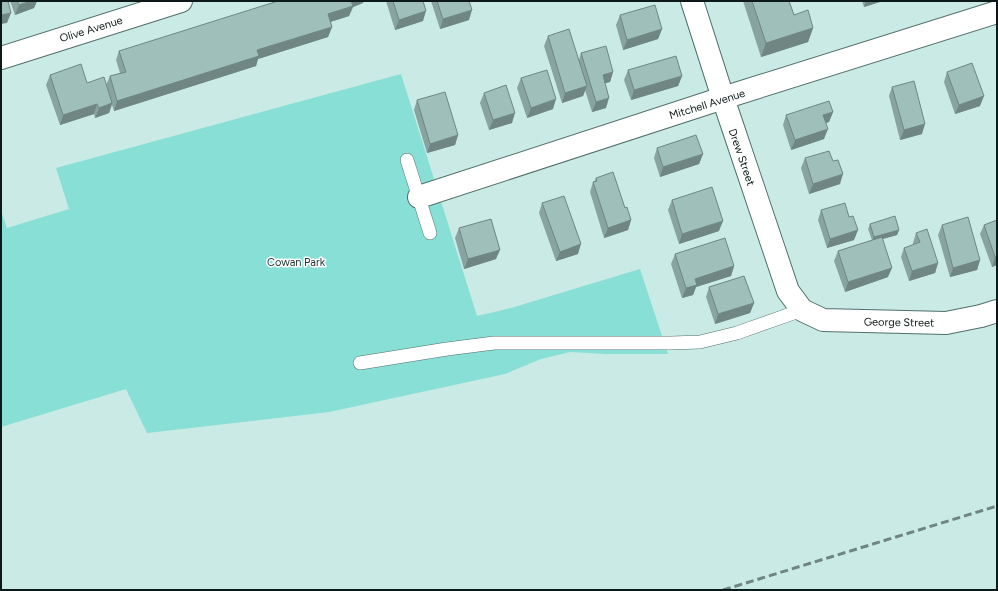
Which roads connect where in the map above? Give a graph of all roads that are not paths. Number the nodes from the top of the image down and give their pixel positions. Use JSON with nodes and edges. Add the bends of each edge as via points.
{"nodes":[{"id":1,"x":182,"y":1,"type":"edge"},
{"id":2,"x":692,"y":1,"type":"edge"},
{"id":3,"x":997,"y":12,"type":"edge"},
{"id":4,"x":1,"y":58,"type":"edge"},
{"id":5,"x":722,"y":98,"type":"junction"},
{"id":6,"x":407,"y":160,"type":"dead end"},
{"id":7,"x":419,"y":197,"type":"junction"},
{"id":8,"x":430,"y":233,"type":"dead end"},
{"id":9,"x":802,"y":310,"type":"junction"},
{"id":10,"x":997,"y":311,"type":"edge"},
{"id":11,"x":360,"y":363,"type":"dead end"}],
"edges":[{"from":1,"to":4,"type":"street","name":"Olive Avenue"},
{"from":2,"to":5,"type":"street","name":"Drew Street"},
{"from":3,"to":5,"type":"street","name":"Mitchell Avenue"},
{"from":5,"to":7,"type":"street","name":"Mitchell Avenue"},
{"from":5,"to":9,"type":"street","name":"Drew Street","via":[[788,292]]},
{"from":6,"to":7,"type":"lane"},
{"from":7,"to":8,"type":"lane"},
{"from":9,"to":10,"type":"street","name":"George Street","via":[[823,320],[946,323]]},
{"from":9,"to":11,"type":"lane","via":[[737,333],[700,342],[494,343]]}]}
